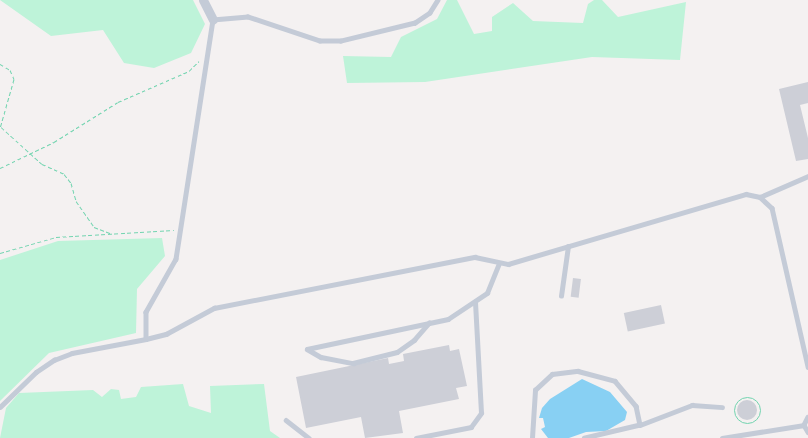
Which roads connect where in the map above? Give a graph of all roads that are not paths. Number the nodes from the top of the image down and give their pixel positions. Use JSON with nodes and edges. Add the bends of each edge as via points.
{"nodes":[{"id":1,"x":204,"y":0,"type":"edge"},
{"id":2,"x":438,"y":0,"type":"edge"},
{"id":3,"x":213,"y":20,"type":"junction"},
{"id":4,"x":808,"y":176,"type":"edge"},
{"id":5,"x":760,"y":197,"type":"junction"},
{"id":6,"x":568,"y":246,"type":"junction"},
{"id":7,"x":499,"y":264,"type":"junction"},
{"id":8,"x":561,"y":296,"type":"dead end"},
{"id":9,"x":475,"y":303,"type":"junction"},
{"id":10,"x":429,"y":323,"type":"junction"},
{"id":11,"x":146,"y":339,"type":"junction"},
{"id":12,"x":808,"y":367,"type":"edge"},
{"id":13,"x":0,"y":407,"type":"edge"},
{"id":14,"x":722,"y":407,"type":"dead end"},
{"id":15,"x":808,"y":417,"type":"edge"},
{"id":16,"x":286,"y":420,"type":"dead end"},
{"id":17,"x":804,"y":425,"type":"junction"},
{"id":18,"x":640,"y":426,"type":"junction"},
{"id":19,"x":808,"y":432,"type":"edge"},
{"id":20,"x":734,"y":437,"type":"edge"},
{"id":21,"x":309,"y":438,"type":"edge"},
{"id":22,"x":416,"y":438,"type":"edge"},
{"id":23,"x":532,"y":438,"type":"edge"},
{"id":24,"x":585,"y":438,"type":"edge"},
{"id":25,"x":722,"y":438,"type":"edge"}],
"edges":[{"from":1,"to":3,"type":"street"},
{"from":2,"to":3,"type":"lane","via":[[430,13],[415,23],[341,41],[320,41],[248,17]]},
{"from":3,"to":11,"type":"lane","via":[[176,259],[146,312]]},
{"from":4,"to":5,"type":"lane"},
{"from":5,"to":6,"type":"lane","via":[[746,194]]},
{"from":5,"to":12,"type":"lane","via":[[772,208]]},
{"from":6,"to":7,"type":"lane"},
{"from":6,"to":8,"type":"lane"},
{"from":7,"to":9,"type":"lane","via":[[487,293]]},
{"from":7,"to":11,"type":"lane","via":[[490,258],[475,257],[214,308],[166,334]]},
{"from":9,"to":10,"type":"lane","via":[[448,318]]},
{"from":9,"to":22,"type":"lane","via":[[481,413],[471,427]]},
{"from":10,"to":10,"type":"lane","via":[[363,337],[307,348],[321,357],[354,363],[397,352],[414,340]]},
{"from":11,"to":13,"type":"lane","via":[[72,353],[54,360],[36,372]]},
{"from":14,"to":18,"type":"lane","via":[[692,404]]},
{"from":15,"to":17,"type":"lane"},
{"from":16,"to":21,"type":"lane"},
{"from":17,"to":19,"type":"lane"},
{"from":17,"to":20,"type":"lane"},
{"from":18,"to":23,"type":"lane","via":[[636,406],[615,380],[578,371],[552,374],[535,390]]},
{"from":18,"to":24,"type":"lane"},
{"from":20,"to":25,"type":"lane"}]}
